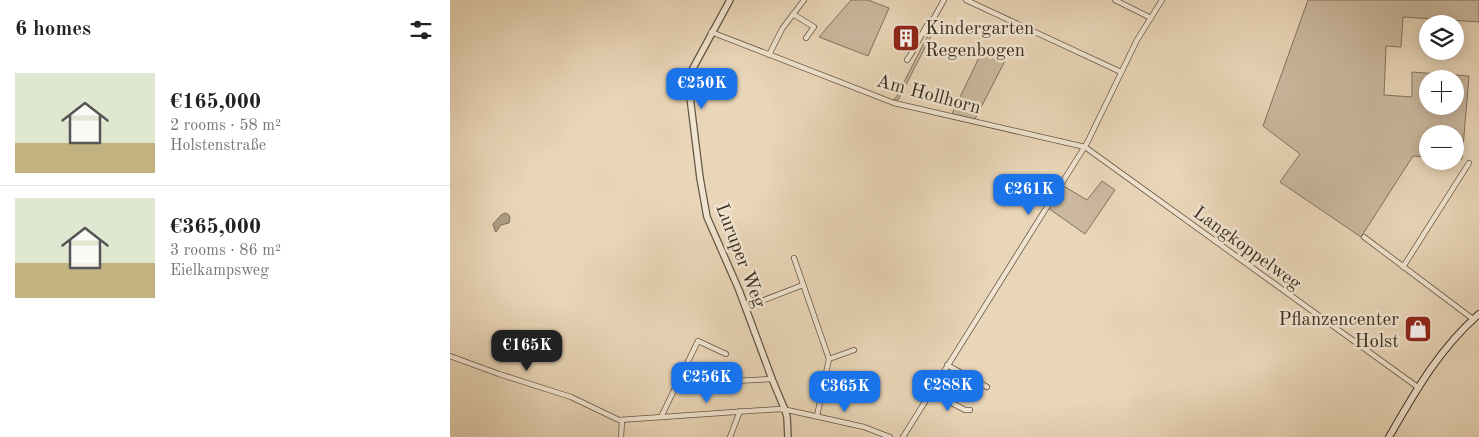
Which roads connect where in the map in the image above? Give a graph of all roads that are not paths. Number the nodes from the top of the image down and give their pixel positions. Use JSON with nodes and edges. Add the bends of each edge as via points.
{"nodes":[{"id":1,"x":730,"y":0,"type":"edge"},
{"id":2,"x":804,"y":0,"type":"edge"},
{"id":3,"x":944,"y":0,"type":"edge"},
{"id":4,"x":966,"y":0,"type":"edge"},
{"id":5,"x":1115,"y":0,"type":"edge"},
{"id":6,"x":1162,"y":0,"type":"edge"},
{"id":7,"x":793,"y":14,"type":"junction"},
{"id":8,"x":1151,"y":18,"type":"junction"},
{"id":9,"x":711,"y":32,"type":"junction"},
{"id":10,"x":806,"y":38,"type":"dead end"},
{"id":11,"x":769,"y":55,"type":"junction"},
{"id":12,"x":907,"y":60,"type":"dead end"},
{"id":13,"x":1121,"y":72,"type":"junction"},
{"id":14,"x":1085,"y":147,"type":"junction"},
{"id":15,"x":1469,"y":162,"type":"dead end"},
{"id":16,"x":1364,"y":238,"type":"dead end"},
{"id":17,"x":794,"y":258,"type":"dead end"},
{"id":18,"x":1404,"y":267,"type":"junction"},
{"id":19,"x":804,"y":285,"type":"junction"},
{"id":20,"x":746,"y":307,"type":"junction"},
{"id":21,"x":1476,"y":317,"type":"edge"},
{"id":22,"x":854,"y":350,"type":"dead end"},
{"id":23,"x":726,"y":354,"type":"dead end"},
{"id":24,"x":450,"y":356,"type":"edge"},
{"id":25,"x":829,"y":359,"type":"junction"},
{"id":26,"x":947,"y":365,"type":"junction"},
{"id":27,"x":680,"y":378,"type":"junction"},
{"id":28,"x":772,"y":379,"type":"junction"},
{"id":29,"x":987,"y":387,"type":"dead end"},
{"id":30,"x":1418,"y":388,"type":"junction"},
{"id":31,"x":931,"y":392,"type":"junction"},
{"id":32,"x":786,"y":410,"type":"junction"},
{"id":33,"x":970,"y":410,"type":"dead end"},
{"id":34,"x":740,"y":411,"type":"junction"},
{"id":35,"x":817,"y":416,"type":"junction"},
{"id":36,"x":661,"y":417,"type":"junction"},
{"id":37,"x":622,"y":420,"type":"junction"},
{"id":38,"x":621,"y":437,"type":"edge"},
{"id":39,"x":730,"y":437,"type":"edge"},
{"id":40,"x":788,"y":437,"type":"edge"},
{"id":41,"x":890,"y":437,"type":"edge"},
{"id":42,"x":903,"y":437,"type":"edge"},
{"id":43,"x":1389,"y":437,"type":"edge"}],
"edges":[{"from":1,"to":9,"type":"street","name":"Luruper Weg"},
{"from":2,"to":7,"type":"street"},
{"from":3,"to":12,"type":"street"},
{"from":4,"to":13,"type":"street"},
{"from":5,"to":8,"type":"street"},
{"from":6,"to":8,"type":"street"},
{"from":7,"to":10,"type":"street","via":[[814,27]]},
{"from":7,"to":11,"type":"street"},
{"from":8,"to":13,"type":"street"},
{"from":9,"to":11,"type":"street","name":"Am Hollhorn"},
{"from":9,"to":20,"type":"street","name":"Luruper Weg","via":[[689,80],[693,128],[708,217]]},
{"from":11,"to":14,"type":"street","name":"Am Hollhorn","via":[[894,103]]},
{"from":13,"to":14,"type":"street"},
{"from":14,"to":26,"type":"street"},
{"from":14,"to":30,"type":"street","name":"Langkoppelweg"},
{"from":15,"to":18,"type":"street"},
{"from":16,"to":18,"type":"street"},
{"from":17,"to":19,"type":"street"},
{"from":18,"to":21,"type":"street"},
{"from":19,"to":20,"type":"street"},
{"from":19,"to":25,"type":"street"},
{"from":20,"to":28,"type":"street","name":"Luruper Weg"},
{"from":21,"to":30,"type":"main road","via":[[1446,347]]},
{"from":22,"to":25,"type":"street"},
{"from":23,"to":27,"type":"street","via":[[698,340]]},
{"from":24,"to":37,"type":"street","via":[[571,397]]},
{"from":25,"to":35,"type":"street"},
{"from":26,"to":29,"type":"street"},
{"from":26,"to":31,"type":"street"},
{"from":27,"to":28,"type":"street","via":[[695,383]]},
{"from":27,"to":36,"type":"street"},
{"from":28,"to":32,"type":"street","name":"Luruper Weg"},
{"from":30,"to":43,"type":"main road"},
{"from":31,"to":33,"type":"street","via":[[964,410]]},
{"from":31,"to":42,"type":"street"},
{"from":32,"to":34,"type":"street"},
{"from":32,"to":35,"type":"street"},
{"from":32,"to":40,"type":"street","name":"Luruper Weg"},
{"from":34,"to":36,"type":"street"},
{"from":34,"to":39,"type":"street"},
{"from":35,"to":41,"type":"street"},
{"from":36,"to":37,"type":"street"},
{"from":37,"to":38,"type":"street"}]}
